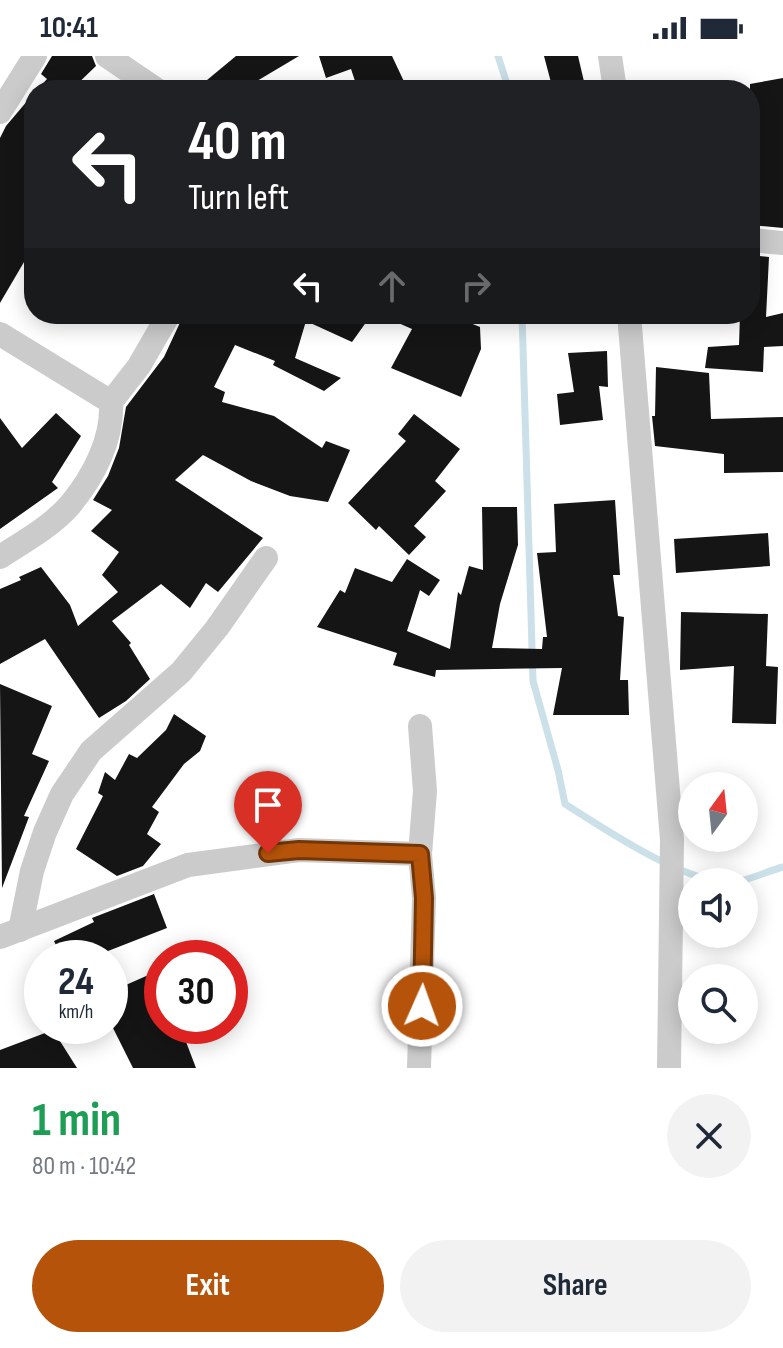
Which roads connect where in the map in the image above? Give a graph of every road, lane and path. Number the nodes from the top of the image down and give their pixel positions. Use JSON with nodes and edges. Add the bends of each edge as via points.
{"nodes":[{"id":1,"x":35,"y":56,"type":"edge"},
{"id":2,"x":107,"y":56,"type":"edge"},
{"id":3,"x":610,"y":56,"type":"edge"},
{"id":4,"x":142,"y":80,"type":"edge"},
{"id":5,"x":614,"y":80,"type":"edge"},
{"id":6,"x":0,"y":112,"type":"edge"},
{"id":7,"x":760,"y":241,"type":"edge"},
{"id":8,"x":783,"y":243,"type":"edge"},
{"id":9,"x":163,"y":324,"type":"edge"},
{"id":10,"x":630,"y":324,"type":"edge"},
{"id":11,"x":0,"y":334,"type":"edge"},
{"id":12,"x":111,"y":402,"type":"junction"},
{"id":13,"x":0,"y":557,"type":"edge"},
{"id":14,"x":266,"y":558,"type":"dead end"},
{"id":15,"x":420,"y":726,"type":"dead end"},
{"id":16,"x":420,"y":854,"type":"junction"},
{"id":17,"x":10,"y":934,"type":"edge"},
{"id":18,"x":419,"y":1068,"type":"edge"},
{"id":19,"x":669,"y":1068,"type":"edge"}],
"edges":[{"from":1,"to":6,"type":"street"},
{"from":2,"to":4,"type":"street"},
{"from":3,"to":5,"type":"street"},
{"from":7,"to":8,"type":"street"},
{"from":9,"to":12,"type":"street"},
{"from":10,"to":19,"type":"street","via":[[672,840]]},
{"from":11,"to":12,"type":"street"},
{"from":12,"to":13,"type":"street","via":[[104,450],[70,506]]},
{"from":14,"to":17,"type":"street","via":[[181,672],[91,751],[45,832]]},
{"from":15,"to":16,"type":"street","via":[[425,791]]},
{"from":16,"to":17,"type":"street","via":[[299,850],[188,865]]},
{"from":16,"to":18,"type":"street","via":[[424,911]]}]}
